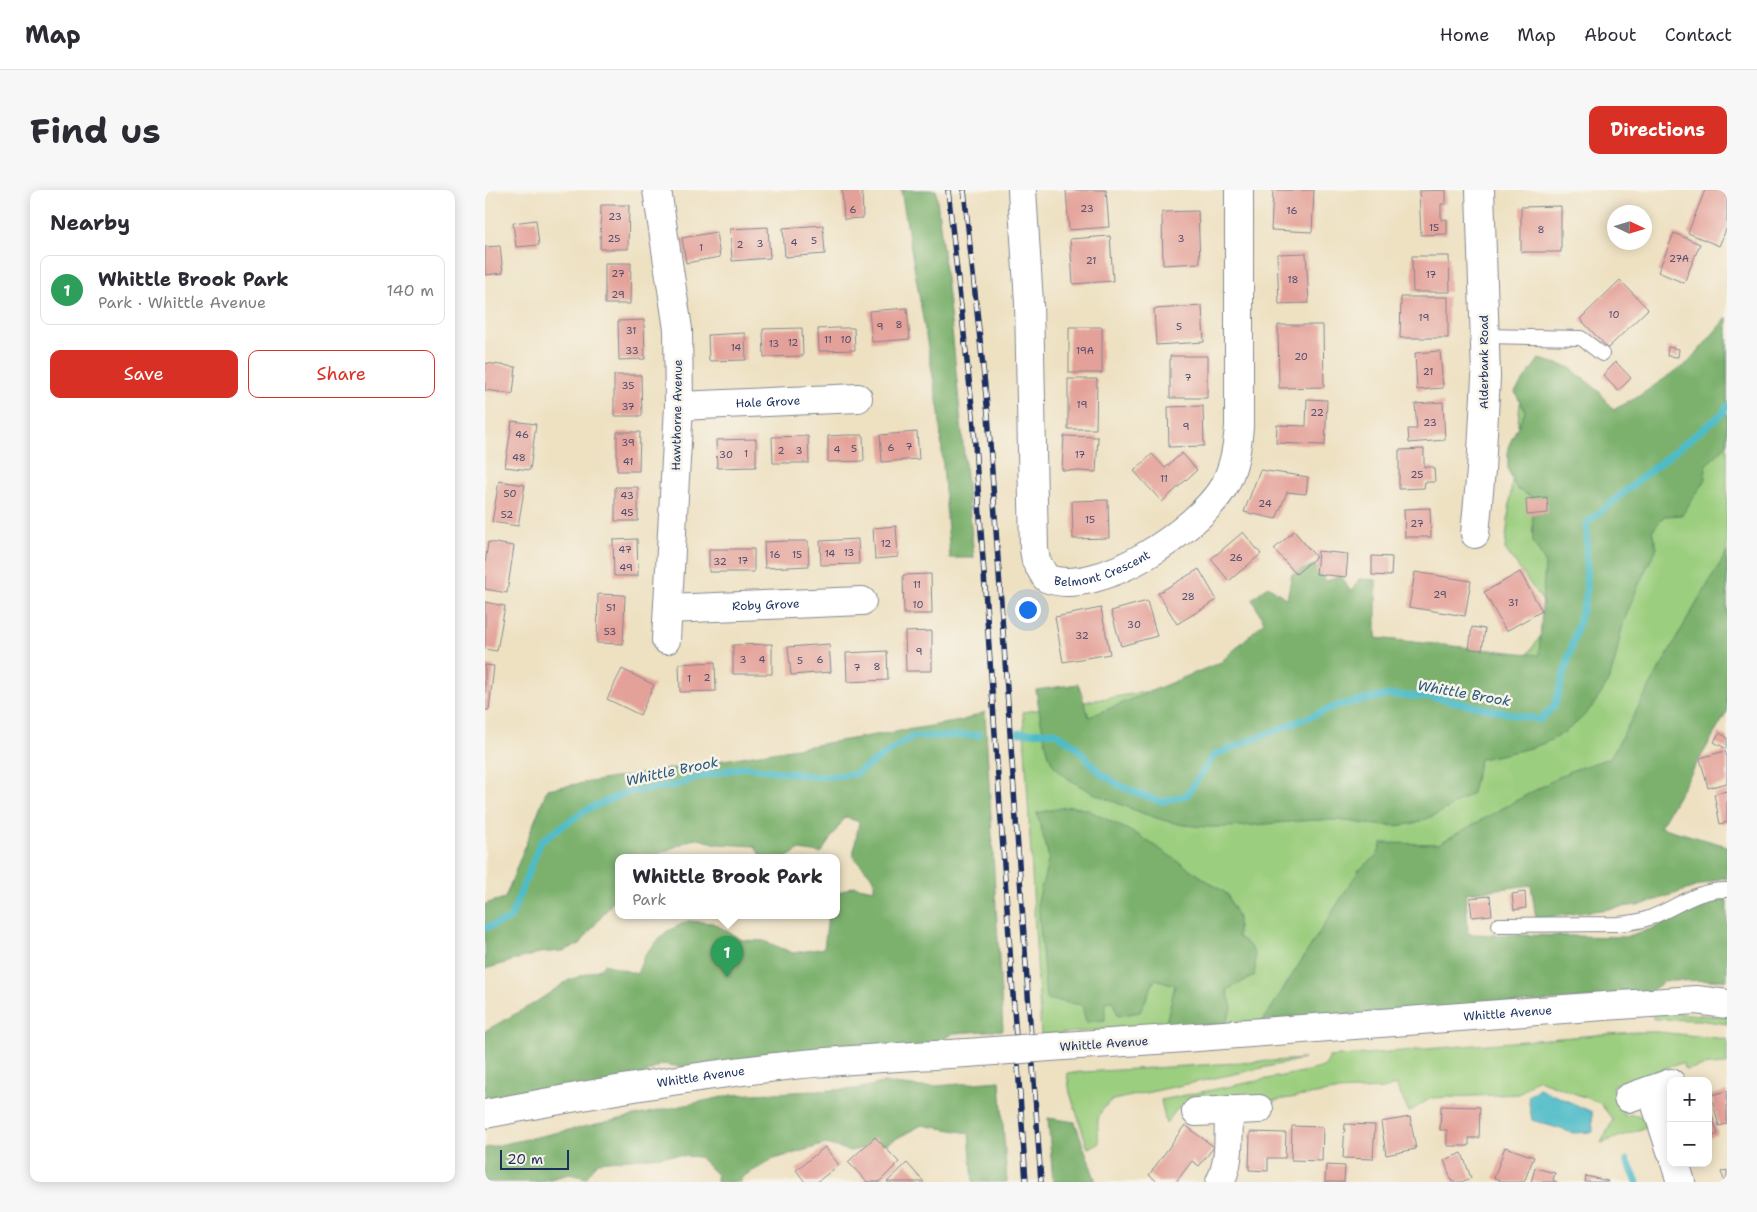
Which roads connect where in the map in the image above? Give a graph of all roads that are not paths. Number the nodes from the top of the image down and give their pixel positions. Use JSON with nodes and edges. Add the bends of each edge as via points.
{"nodes":[{"id":1,"x":657,"y":190,"type":"edge"},
{"id":2,"x":1021,"y":190,"type":"edge"},
{"id":3,"x":1239,"y":190,"type":"edge"},
{"id":4,"x":1480,"y":190,"type":"edge"},
{"id":5,"x":1485,"y":336,"type":"junction"},
{"id":6,"x":1601,"y":354,"type":"dead end"},
{"id":7,"x":858,"y":399,"type":"dead end"},
{"id":8,"x":679,"y":406,"type":"junction"},
{"id":9,"x":1475,"y":534,"type":"dead end"},
{"id":10,"x":862,"y":601,"type":"dead end"},
{"id":11,"x":668,"y":609,"type":"junction"},
{"id":12,"x":666,"y":640,"type":"dead end"},
{"id":13,"x":1727,"y":890,"type":"edge"},
{"id":14,"x":1499,"y":925,"type":"dead end"},
{"id":15,"x":1727,"y":1004,"type":"edge"},
{"id":16,"x":1650,"y":1090,"type":"edge"},
{"id":17,"x":1259,"y":1109,"type":"dead end"},
{"id":18,"x":1229,"y":1110,"type":"junction"},
{"id":19,"x":1196,"y":1112,"type":"dead end"},
{"id":20,"x":485,"y":1114,"type":"edge"},
{"id":21,"x":1667,"y":1139,"type":"edge"},
{"id":22,"x":1676,"y":1167,"type":"edge"},
{"id":23,"x":1220,"y":1182,"type":"edge"},
{"id":24,"x":1681,"y":1182,"type":"edge"}],
"edges":[{"from":1,"to":8,"type":"street","name":"Hawthorne Avenue","via":[[678,329]]},
{"from":2,"to":3,"type":"street","name":"Belmont Crescent","via":[[1029,303],[1034,550],[1045,578],[1063,582],[1113,571],[1156,550],[1195,520],[1224,485],[1233,464],[1239,427]]},
{"from":4,"to":5,"type":"street","name":"Alderbank Road"},
{"from":5,"to":6,"type":"lane","via":[[1581,338]]},
{"from":5,"to":9,"type":"street","name":"Alderbank Road","via":[[1486,378]]},
{"from":7,"to":8,"type":"street","name":"Hale Grove"},
{"from":8,"to":11,"type":"street","name":"Hawthorne Avenue"},
{"from":10,"to":11,"type":"street","name":"Roby Grove"},
{"from":11,"to":12,"type":"street","name":"Hawthorne Avenue"},
{"from":13,"to":14,"type":"lane","via":[[1694,895],[1634,923]]},
{"from":15,"to":20,"type":"street","name":"Whittle Avenue","bridge":true,"via":[[1696,1000],[830,1062],[698,1076]]},
{"from":16,"to":21,"type":"street"},
{"from":17,"to":18,"type":"street"},
{"from":18,"to":19,"type":"street"},
{"from":18,"to":23,"type":"street","via":[[1228,1152],[1225,1174]]},
{"from":22,"to":24,"type":"street"}]}
